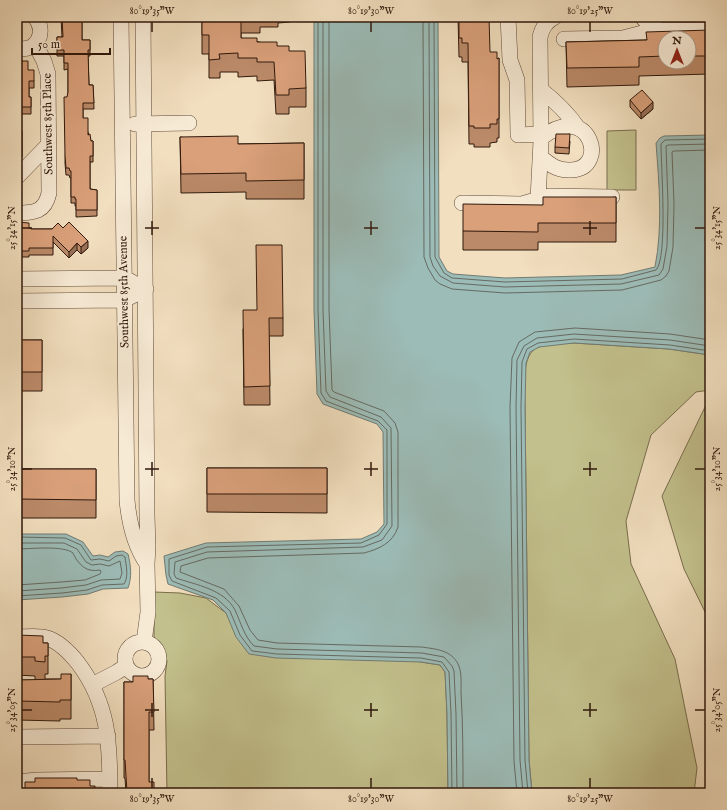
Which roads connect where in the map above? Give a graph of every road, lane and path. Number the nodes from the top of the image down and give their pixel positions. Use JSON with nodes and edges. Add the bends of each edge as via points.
{"nodes":[{"id":1,"x":35,"y":17,"type":"edge"},
{"id":2,"x":121,"y":17,"type":"edge"},
{"id":3,"x":143,"y":17,"type":"edge"},
{"id":4,"x":508,"y":17,"type":"edge"},
{"id":5,"x":555,"y":17,"type":"edge"},
{"id":6,"x":642,"y":17,"type":"edge"},
{"id":7,"x":654,"y":24,"type":"edge"},
{"id":8,"x":710,"y":30,"type":"edge"},
{"id":9,"x":564,"y":39,"type":"dead end"},
{"id":10,"x":35,"y":44,"type":"junction"},
{"id":11,"x":17,"y":48,"type":"edge"},
{"id":12,"x":513,"y":67,"type":"junction"},
{"id":13,"x":540,"y":67,"type":"junction"},
{"id":14,"x":540,"y":89,"type":"junction"},
{"id":15,"x":189,"y":123,"type":"dead end"},
{"id":16,"x":122,"y":124,"type":"junction"},
{"id":17,"x":144,"y":124,"type":"junction"},
{"id":18,"x":578,"y":128,"type":"junction"},
{"id":19,"x":541,"y":136,"type":"junction"},
{"id":20,"x":49,"y":144,"type":"junction"},
{"id":21,"x":540,"y":157,"type":"junction"},
{"id":22,"x":17,"y":177,"type":"edge"},
{"id":23,"x":612,"y":197,"type":"edge"},
{"id":24,"x":538,"y":199,"type":"junction"},
{"id":25,"x":462,"y":203,"type":"edge"},
{"id":26,"x":17,"y":213,"type":"edge"},
{"id":27,"x":124,"y":278,"type":"junction"},
{"id":28,"x":17,"y":279,"type":"edge"},
{"id":29,"x":146,"y":289,"type":"junction"},
{"id":30,"x":124,"y":300,"type":"junction"},
{"id":31,"x":17,"y":301,"type":"edge"},
{"id":32,"x":147,"y":564,"type":"junction"},
{"id":33,"x":17,"y":637,"type":"edge"},
{"id":34,"x":144,"y":642,"type":"junction"},
{"id":35,"x":126,"y":666,"type":"junction"},
{"id":36,"x":92,"y":685,"type":"junction"},
{"id":37,"x":108,"y":736,"type":"junction"},
{"id":38,"x":17,"y":737,"type":"edge"},
{"id":39,"x":17,"y":782,"type":"edge"},
{"id":40,"x":110,"y":786,"type":"edge"}],
"edges":[{"from":1,"to":10,"type":"street","via":[[41,30]]},
{"from":2,"to":16,"type":"street","name":"Southwest 85th Avenue"},
{"from":3,"to":17,"type":"street","name":"Southwest 85th Avenue"},
{"from":4,"to":12,"type":"street","via":[[510,60]]},
{"from":5,"to":13,"type":"street","via":[[548,21],[541,31]]},
{"from":6,"to":7,"type":"street"},
{"from":7,"to":8,"type":"street"},
{"from":7,"to":9,"type":"street","via":[[623,38]]},
{"from":10,"to":11,"type":"street","via":[[25,49]]},
{"from":10,"to":20,"type":"street","name":"Southwest 85th Place","via":[[48,74]]},
{"from":12,"to":13,"type":"street"},
{"from":12,"to":19,"type":"street","via":[[517,80],[518,135]]},
{"from":13,"to":14,"type":"street"},
{"from":14,"to":18,"type":"street"},
{"from":14,"to":19,"type":"street"},
{"from":15,"to":17,"type":"street"},
{"from":16,"to":17,"type":"street"},
{"from":16,"to":27,"type":"street","name":"Southwest 85th Avenue"},
{"from":17,"to":29,"type":"street","name":"Southwest 85th Avenue"},
{"from":18,"to":19,"type":"street","via":[[558,128]]},
{"from":18,"to":21,"type":"street","via":[[591,143],[590,159],[584,166],[577,170],[562,170]]},
{"from":19,"to":21,"type":"street"},
{"from":20,"to":22,"type":"street"},
{"from":20,"to":26,"type":"street","name":"Southwest 85th Place","via":[[48,198],[44,206],[32,213]]},
{"from":21,"to":24,"type":"street"},
{"from":23,"to":24,"type":"street","via":[[549,196]]},
{"from":24,"to":25,"type":"street","via":[[522,204]]},
{"from":27,"to":28,"type":"street"},
{"from":27,"to":29,"type":"street"},
{"from":27,"to":30,"type":"street","name":"Southwest 85th Avenue"},
{"from":29,"to":30,"type":"street"},
{"from":29,"to":32,"type":"street","name":"Southwest 85th Avenue"},
{"from":30,"to":31,"type":"street"},
{"from":30,"to":32,"type":"street","name":"Southwest 85th Avenue","via":[[127,500],[136,544]]},
{"from":32,"to":34,"type":"street","name":"Southwest 85th Avenue","via":[[148,612]]},
{"from":33,"to":36,"type":"street","via":[[42,637],[60,644],[82,668]]},
{"from":34,"to":35,"type":"street","via":[[135,643],[128,649],[125,657]]},
{"from":34,"to":35,"type":"street","via":[[153,646],[159,655],[156,670],[148,675],[138,676]]},
{"from":35,"to":36,"type":"street"},
{"from":36,"to":37,"type":"street","via":[[103,713]]},
{"from":37,"to":38,"type":"street"},
{"from":37,"to":40,"type":"street"},
{"from":39,"to":40,"type":"street","via":[[37,780]]}]}
